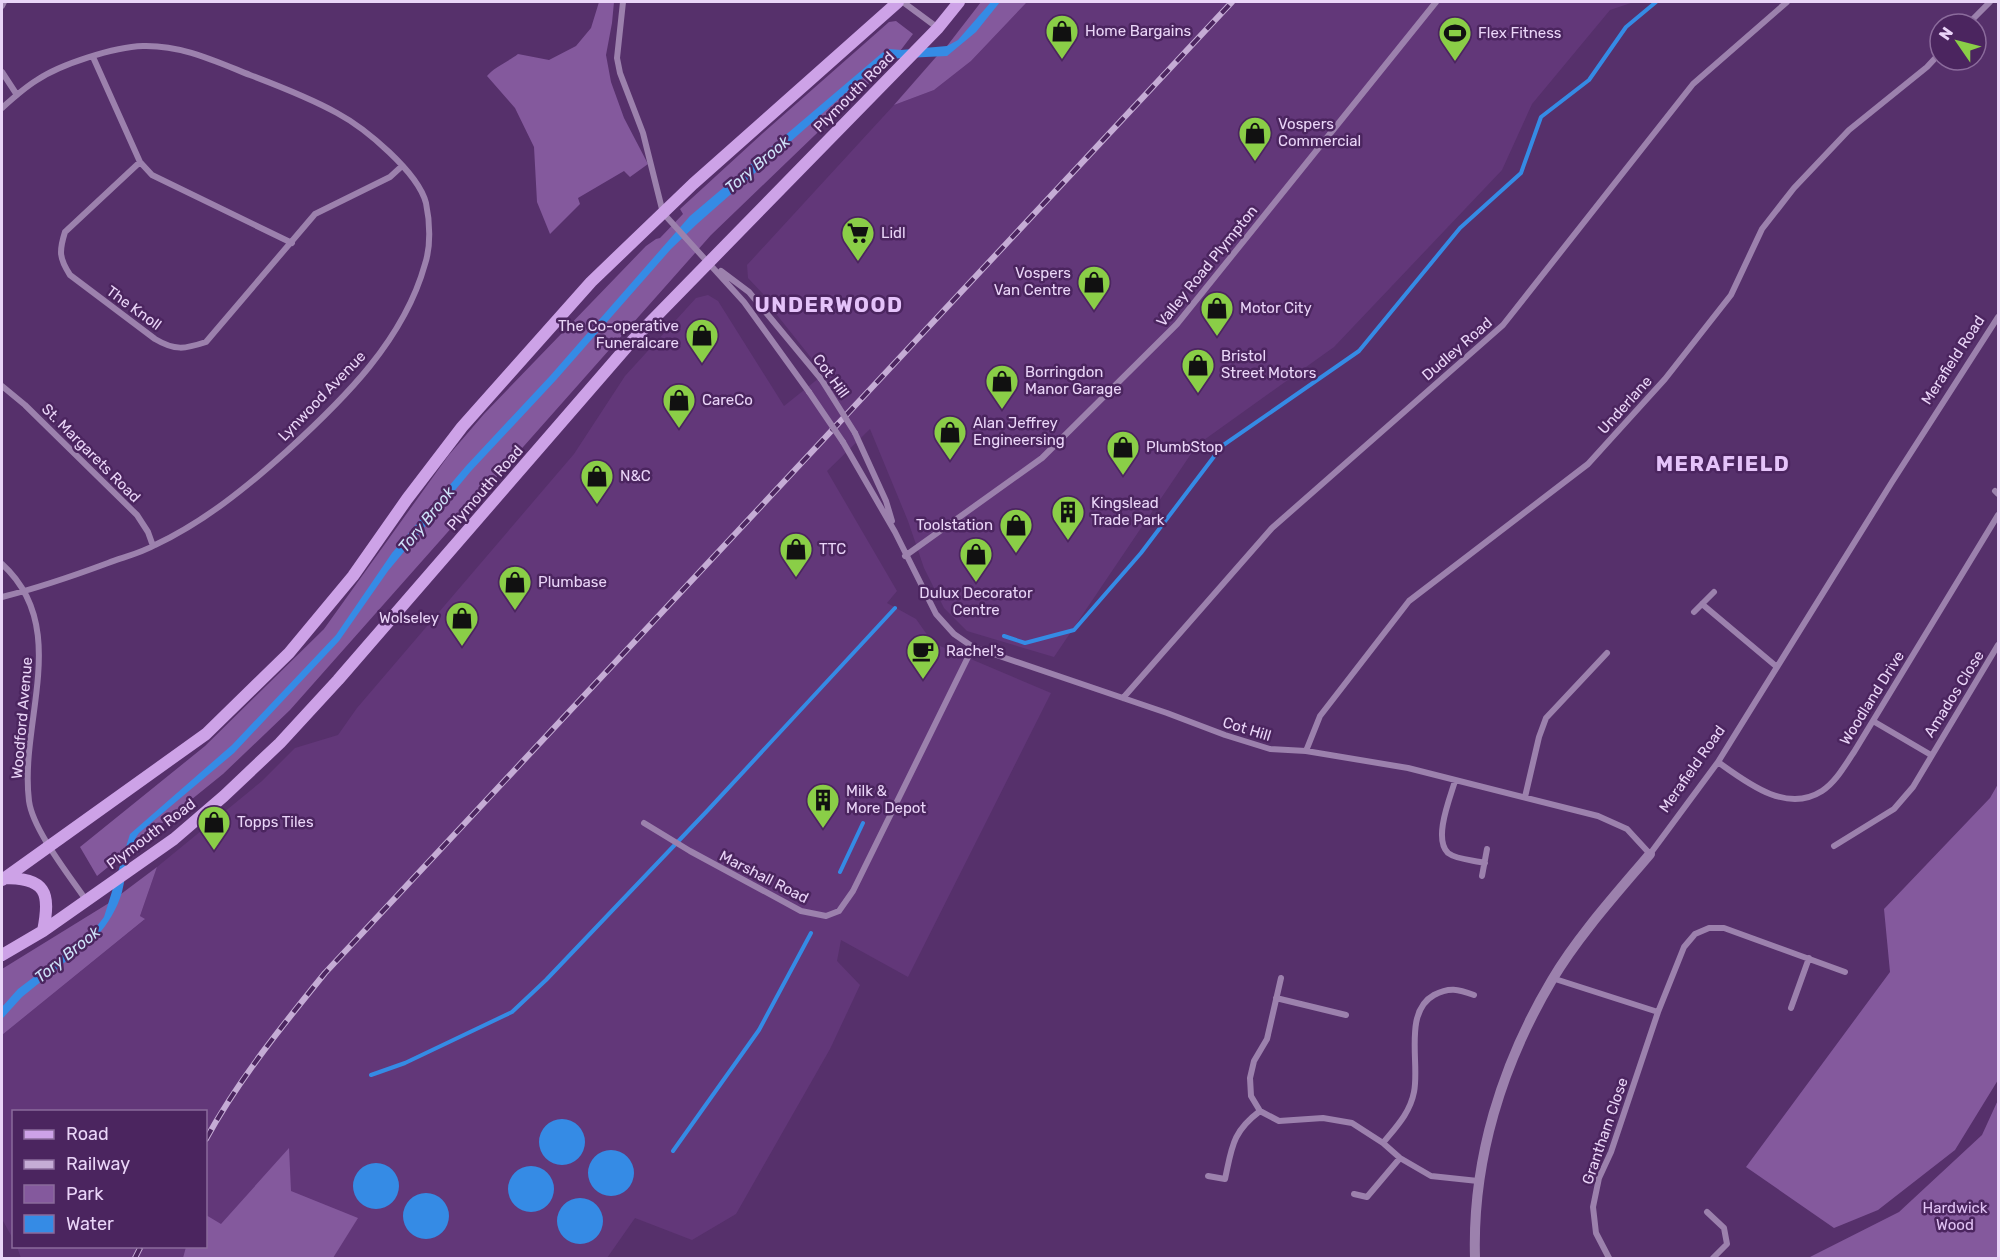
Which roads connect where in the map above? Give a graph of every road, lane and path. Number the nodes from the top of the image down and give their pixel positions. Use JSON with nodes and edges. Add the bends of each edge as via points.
{"nodes":[{"id":1,"x":4,"y":2,"type":"edge"},
{"id":2,"x":623,"y":2,"type":"edge"},
{"id":3,"x":898,"y":2,"type":"edge"},
{"id":4,"x":903,"y":2,"type":"edge"},
{"id":5,"x":959,"y":2,"type":"edge"},
{"id":6,"x":1436,"y":2,"type":"edge"},
{"id":7,"x":1787,"y":2,"type":"edge"},
{"id":8,"x":2,"y":6,"type":"edge"},
{"id":9,"x":938,"y":28,"type":"junction"},
{"id":10,"x":93,"y":57,"type":"junction"},
{"id":11,"x":1928,"y":66,"type":"edge"},
{"id":12,"x":2,"y":72,"type":"edge"},
{"id":13,"x":16,"y":95,"type":"junction"},
{"id":14,"x":2,"y":108,"type":"edge"},
{"id":15,"x":140,"y":162,"type":"junction"},
{"id":16,"x":402,"y":165,"type":"junction"},
{"id":17,"x":663,"y":213,"type":"junction"},
{"id":18,"x":292,"y":243,"type":"junction"},
{"id":19,"x":708,"y":261,"type":"junction"},
{"id":20,"x":1998,"y":317,"type":"edge"},
{"id":21,"x":2,"y":386,"type":"edge"},
{"id":22,"x":1998,"y":515,"type":"edge"},
{"id":23,"x":895,"y":532,"type":"junction"},
{"id":24,"x":153,"y":546,"type":"junction"},
{"id":25,"x":905,"y":556,"type":"junction"},
{"id":26,"x":2,"y":564,"type":"edge"},
{"id":27,"x":24,"y":592,"type":"junction"},
{"id":28,"x":1714,"y":592,"type":"dead end"},
{"id":29,"x":2,"y":597,"type":"edge"},
{"id":30,"x":1702,"y":604,"type":"junction"},
{"id":31,"x":1694,"y":612,"type":"dead end"},
{"id":32,"x":1998,"y":645,"type":"edge"},
{"id":33,"x":973,"y":647,"type":"junction"},
{"id":34,"x":1607,"y":653,"type":"dead end"},
{"id":35,"x":1777,"y":667,"type":"junction"},
{"id":36,"x":1123,"y":698,"type":"junction"},
{"id":37,"x":1873,"y":721,"type":"junction"},
{"id":38,"x":1306,"y":752,"type":"junction"},
{"id":39,"x":1931,"y":755,"type":"junction"},
{"id":40,"x":1718,"y":762,"type":"junction"},
{"id":41,"x":1455,"y":781,"type":"junction"},
{"id":42,"x":1525,"y":797,"type":"junction"},
{"id":43,"x":644,"y":823,"type":"dead end"},
{"id":44,"x":50,"y":845,"type":"junction"},
{"id":45,"x":1834,"y":846,"type":"dead end"},
{"id":46,"x":1487,"y":849,"type":"dead end"},
{"id":47,"x":1650,"y":854,"type":"junction"},
{"id":48,"x":1485,"y":862,"type":"junction"},
{"id":49,"x":1482,"y":876,"type":"dead end"},
{"id":50,"x":2,"y":879,"type":"edge"},
{"id":51,"x":86,"y":900,"type":"junction"},
{"id":52,"x":43,"y":931,"type":"junction"},
{"id":53,"x":2,"y":955,"type":"edge"},
{"id":54,"x":1809,"y":958,"type":"junction"},
{"id":55,"x":1845,"y":972,"type":"dead end"},
{"id":56,"x":1281,"y":978,"type":"dead end"},
{"id":57,"x":1552,"y":978,"type":"junction"},
{"id":58,"x":1474,"y":995,"type":"dead end"},
{"id":59,"x":1276,"y":998,"type":"junction"},
{"id":60,"x":1791,"y":1008,"type":"dead end"},
{"id":61,"x":1658,"y":1012,"type":"junction"},
{"id":62,"x":1346,"y":1015,"type":"dead end"},
{"id":63,"x":1260,"y":1111,"type":"junction"},
{"id":64,"x":1383,"y":1143,"type":"junction"},
{"id":65,"x":1400,"y":1158,"type":"junction"},
{"id":66,"x":1208,"y":1176,"type":"dead end"},
{"id":67,"x":1478,"y":1181,"type":"junction"},
{"id":68,"x":1354,"y":1194,"type":"dead end"},
{"id":69,"x":1707,"y":1212,"type":"dead end"},
{"id":70,"x":1475,"y":1258,"type":"edge"},
{"id":71,"x":1609,"y":1258,"type":"edge"},
{"id":72,"x":1713,"y":1258,"type":"edge"}],
"edges":[{"from":1,"to":8,"type":"street"},
{"from":2,"to":17,"type":"street","via":[[617,58],[645,138]]},
{"from":3,"to":17,"type":"main road"},
{"from":4,"to":9,"type":"street"},
{"from":5,"to":9,"type":"main road","name":"Plymouth Road"},
{"from":6,"to":25,"type":"street","name":"Valley Road Plympton","via":[[1177,324],[1042,458]]},
{"from":7,"to":36,"type":"street","name":"Dudley Road","via":[[1694,84],[1503,325],[1272,528]]},
{"from":9,"to":19,"type":"main road","name":"Plymouth Road"},
{"from":10,"to":13,"type":"street","name":"Lynwood Avenue","via":[[38,79]]},
{"from":10,"to":15,"type":"street"},
{"from":10,"to":16,"type":"street","name":"Lynwood Avenue","via":[[139,46],[188,51],[339,114]]},
{"from":11,"to":38,"type":"street","name":"Underlane","via":[[1849,130],[1794,188],[1762,230],[1731,295],[1665,379],[1588,464],[1409,601],[1320,716]]},
{"from":12,"to":13,"type":"street"},
{"from":13,"to":14,"type":"street","name":"Lynwood Avenue"},
{"from":15,"to":18,"type":"street","via":[[152,175]]},
{"from":15,"to":18,"type":"street","name":"The Knoll","via":[[65,232],[62,262],[70,275],[169,347],[188,348],[206,342]]},
{"from":16,"to":18,"type":"street","name":"The Knoll","via":[[390,177],[315,214]]},
{"from":16,"to":24,"type":"street","name":"Lynwood Avenue","via":[[426,203],[429,240],[425,266],[396,329],[343,396],[263,473],[193,525]]},
{"from":17,"to":19,"type":"street","name":"Cot Hill"},
{"from":17,"to":44,"type":"main road","via":[[591,282],[462,426],[353,576],[289,653],[206,734]]},
{"from":19,"to":23,"type":"street","name":"Cot Hill","bridge":true,"via":[[744,302],[809,392]]},
{"from":19,"to":23,"type":"street","name":"Cot Hill","bridge":true,"via":[[749,292],[820,379],[855,434],[886,501]]},
{"from":19,"to":51,"type":"main road","name":"Plymouth Road","via":[[631,342],[280,743],[174,839]]},
{"from":20,"to":35,"type":"street","name":"Merafield Road"},
{"from":21,"to":24,"type":"street","name":"St. Margarets Road","via":[[136,515]]},
{"from":22,"to":37,"type":"street","name":"Woodland Drive"},
{"from":23,"to":25,"type":"street","name":"Cot Hill"},
{"from":24,"to":27,"type":"street","name":"Lynwood Avenue"},
{"from":25,"to":33,"type":"street","name":"Cot Hill","via":[[936,614]]},
{"from":26,"to":27,"type":"street","name":"Woodford Avenue","via":[[17,578]]},
{"from":27,"to":29,"type":"street","name":"Lynwood Avenue"},
{"from":27,"to":44,"type":"street","name":"Woodford Avenue","via":[[40,645],[28,774],[30,803],[36,823]]},
{"from":28,"to":30,"type":"street"},
{"from":30,"to":31,"type":"street"},
{"from":30,"to":35,"type":"street"},
{"from":32,"to":39,"type":"street","name":"Amados Close"},
{"from":33,"to":36,"type":"street","name":"Cot Hill"},
{"from":33,"to":43,"type":"street","name":"Marshall Road","via":[[853,891],[839,911],[825,916],[801,912]]},
{"from":34,"to":42,"type":"street","via":[[1546,718]]},
{"from":35,"to":40,"type":"street","name":"Merafield Road"},
{"from":36,"to":38,"type":"street","name":"Cot Hill","via":[[1270,749]]},
{"from":37,"to":39,"type":"street","name":"Amados Close"},
{"from":37,"to":40,"type":"street","name":"Woodland Drive","via":[[1839,775],[1822,791],[1804,798],[1783,798],[1759,790]]},
{"from":38,"to":41,"type":"street","name":"Cot Hill","via":[[1408,768]]},
{"from":39,"to":45,"type":"street","name":"Amados Close","via":[[1913,787],[1894,809]]},
{"from":40,"to":47,"type":"street","name":"Merafield Road"},
{"from":41,"to":42,"type":"street","name":"Cot Hill"},
{"from":41,"to":48,"type":"street","via":[[1441,841],[1448,852],[1459,858]]},
{"from":42,"to":47,"type":"street","name":"Cot Hill","via":[[1598,816],[1627,829]]},
{"from":44,"to":50,"type":"main road"},
{"from":44,"to":51,"type":"street","name":"Woodford Avenue"},
{"from":46,"to":48,"type":"street"},
{"from":47,"to":57,"type":"street","name":"Merafield Road"},
{"from":48,"to":49,"type":"street"},
{"from":50,"to":52,"type":"main road","via":[[23,878],[44,893],[47,908]]},
{"from":51,"to":52,"type":"main road","name":"Plymouth Road"},
{"from":52,"to":53,"type":"main road","name":"Plymouth Road"},
{"from":54,"to":55,"type":"street","name":"Grantham Close"},
{"from":54,"to":60,"type":"street"},
{"from":54,"to":61,"type":"street","name":"Grantham Close","via":[[1724,928],[1709,928],[1695,934],[1684,947]]},
{"from":56,"to":59,"type":"street"},
{"from":57,"to":61,"type":"street"},
{"from":57,"to":67,"type":"street","name":"Merafield Road","via":[[1516,1049],[1493,1113]]},
{"from":58,"to":64,"type":"street","via":[[1445,989],[1429,998],[1418,1014],[1415,1091],[1408,1113]]},
{"from":59,"to":62,"type":"street"},
{"from":59,"to":63,"type":"street","via":[[1267,1039],[1254,1061],[1250,1078],[1251,1096]]},
{"from":61,"to":71,"type":"street","name":"Grantham Close","via":[[1599,1178],[1593,1207],[1596,1233]]},
{"from":63,"to":64,"type":"street","via":[[1279,1121],[1323,1118],[1352,1123]]},
{"from":63,"to":66,"type":"street","via":[[1237,1134],[1225,1179]]},
{"from":64,"to":65,"type":"street"},
{"from":65,"to":67,"type":"street","via":[[1431,1176]]},
{"from":65,"to":68,"type":"street","via":[[1367,1197]]},
{"from":67,"to":70,"type":"street","name":"Merafield Road"},
{"from":69,"to":72,"type":"street","via":[[1724,1228],[1727,1244]]}]}
